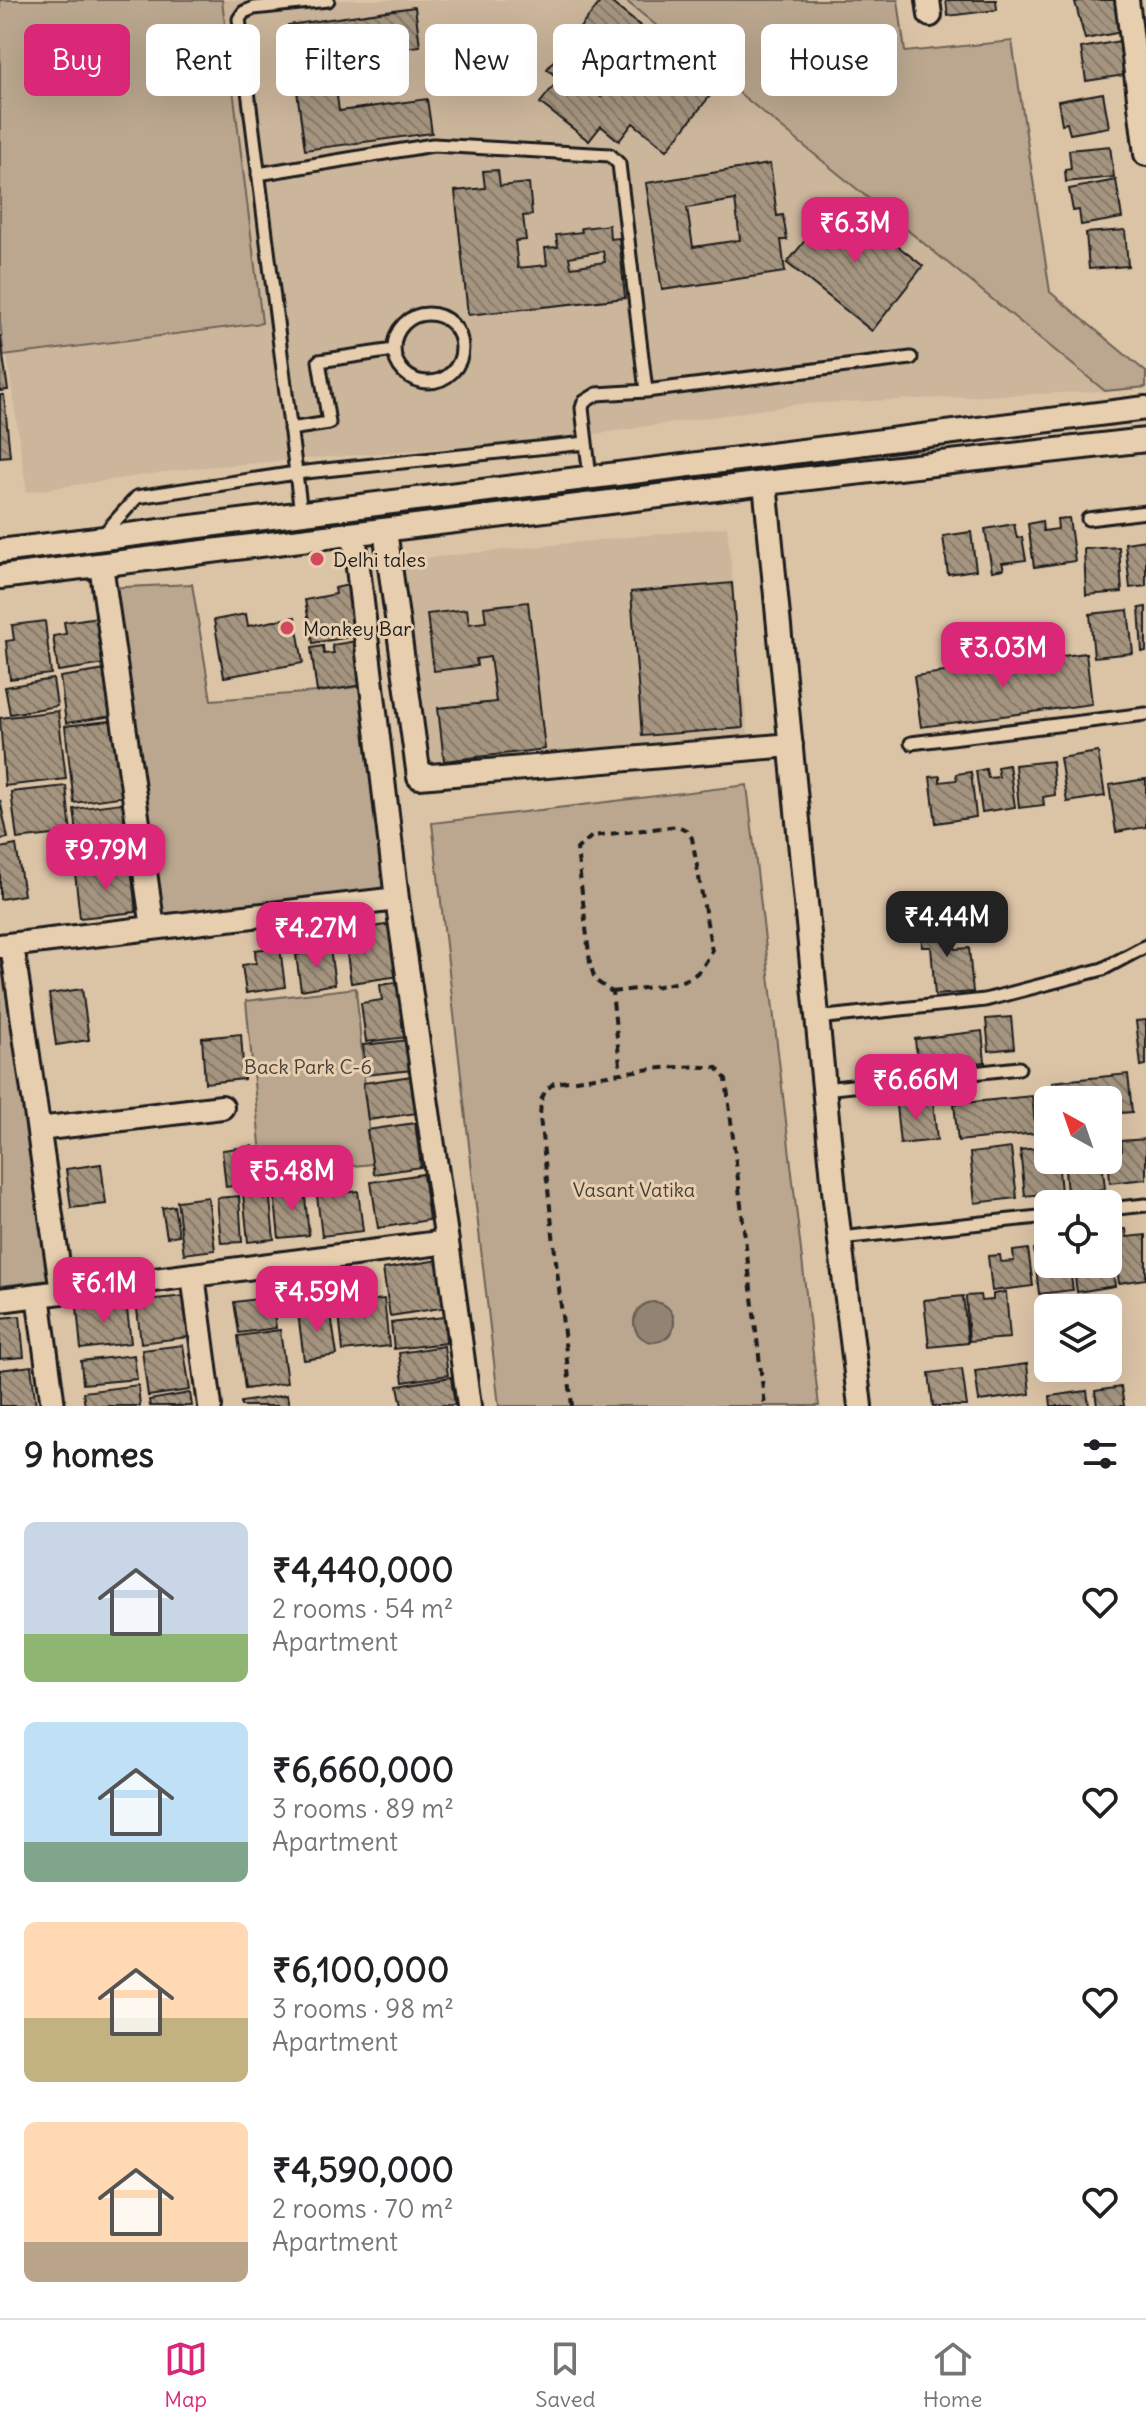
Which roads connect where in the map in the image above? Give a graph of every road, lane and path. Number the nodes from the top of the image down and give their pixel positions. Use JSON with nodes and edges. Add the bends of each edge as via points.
{"nodes":[{"id":1,"x":328,"y":0,"type":"edge"},
{"id":2,"x":1127,"y":0,"type":"edge"},
{"id":3,"x":1141,"y":78,"type":"edge"},
{"id":4,"x":1146,"y":154,"type":"edge"},
{"id":5,"x":258,"y":174,"type":"junction"},
{"id":6,"x":394,"y":350,"type":"junction"},
{"id":7,"x":911,"y":358,"type":"dead end"},
{"id":8,"x":646,"y":391,"type":"junction"},
{"id":9,"x":1146,"y":408,"type":"edge"},
{"id":10,"x":290,"y":429,"type":"junction"},
{"id":11,"x":1146,"y":440,"type":"edge"},
{"id":12,"x":586,"y":443,"type":"junction"},
{"id":13,"x":296,"y":473,"type":"junction"},
{"id":14,"x":590,"y":477,"type":"junction"},
{"id":15,"x":765,"y":483,"type":"junction"},
{"id":16,"x":1146,"y":512,"type":"edge"},
{"id":17,"x":301,"y":513,"type":"junction"},
{"id":18,"x":1088,"y":519,"type":"dead end"},
{"id":19,"x":385,"y":530,"type":"junction"},
{"id":20,"x":354,"y":534,"type":"junction"},
{"id":21,"x":100,"y":538,"type":"junction"},
{"id":22,"x":0,"y":551,"type":"edge"},
{"id":23,"x":101,"y":565,"type":"junction"},
{"id":24,"x":0,"y":577,"type":"edge"},
{"id":25,"x":1146,"y":714,"type":"edge"},
{"id":26,"x":911,"y":743,"type":"dead end"},
{"id":27,"x":791,"y":745,"type":"junction"},
{"id":28,"x":397,"y":899,"type":"junction"},
{"id":29,"x":153,"y":928,"type":"junction"},
{"id":30,"x":6,"y":946,"type":"edge"},
{"id":31,"x":1146,"y":946,"type":"edge"},
{"id":32,"x":612,"y":992,"type":"junction"},
{"id":33,"x":817,"y":1018,"type":"junction"},
{"id":34,"x":1019,"y":1068,"type":"dead end"},
{"id":35,"x":621,"y":1074,"type":"junction"},
{"id":36,"x":824,"y":1089,"type":"junction"},
{"id":37,"x":222,"y":1107,"type":"dead end"},
{"id":38,"x":39,"y":1129,"type":"junction"},
{"id":39,"x":1146,"y":1205,"type":"edge"},
{"id":40,"x":1122,"y":1208,"type":"edge"},
{"id":41,"x":1034,"y":1217,"type":"edge"},
{"id":42,"x":840,"y":1238,"type":"junction"},
{"id":43,"x":447,"y":1242,"type":"junction"},
{"id":44,"x":193,"y":1275,"type":"junction"},
{"id":45,"x":62,"y":1292,"type":"junction"},
{"id":46,"x":38,"y":1295,"type":"junction"},
{"id":47,"x":0,"y":1300,"type":"edge"},
{"id":48,"x":53,"y":1406,"type":"edge"},
{"id":49,"x":210,"y":1406,"type":"edge"},
{"id":50,"x":469,"y":1406,"type":"edge"},
{"id":51,"x":572,"y":1406,"type":"edge"},
{"id":52,"x":765,"y":1406,"type":"edge"},
{"id":53,"x":860,"y":1406,"type":"edge"}],
"edges":[{"from":1,"to":5,"type":"lane","via":[[254,8],[239,19]]},
{"from":2,"to":3,"type":"street"},
{"from":3,"to":4,"type":"street"},
{"from":5,"to":8,"type":"lane","via":[[433,145],[610,155],[619,164]]},
{"from":5,"to":10,"type":"lane"},
{"from":6,"to":6,"type":"lane","via":[[400,328],[419,315],[452,323],[462,343],[459,364],[432,382],[402,371]]},
{"from":6,"to":10,"type":"lane","via":[[319,361],[329,423]]},
{"from":7,"to":8,"type":"lane"},
{"from":8,"to":12,"type":"lane","via":[[597,394],[584,402]]},
{"from":9,"to":14,"type":"street"},
{"from":10,"to":13,"type":"lane"},
{"from":11,"to":15,"type":"street"},
{"from":12,"to":13,"type":"lane"},
{"from":12,"to":14,"type":"lane"},
{"from":13,"to":17,"type":"lane"},
{"from":13,"to":21,"type":"lane","via":[[137,497]]},
{"from":14,"to":17,"type":"street"},
{"from":15,"to":19,"type":"street"},
{"from":15,"to":27,"type":"street"},
{"from":16,"to":18,"type":"lane"},
{"from":17,"to":21,"type":"street"},
{"from":19,"to":20,"type":"street"},
{"from":19,"to":27,"type":"street","via":[[419,777]]},
{"from":20,"to":23,"type":"street"},
{"from":20,"to":28,"type":"street"},
{"from":21,"to":22,"type":"street"},
{"from":23,"to":24,"type":"street"},
{"from":23,"to":29,"type":"street"},
{"from":25,"to":26,"type":"lane"},
{"from":27,"to":33,"type":"street"},
{"from":28,"to":29,"type":"street"},
{"from":28,"to":43,"type":"street"},
{"from":29,"to":30,"type":"street"},
{"from":30,"to":38,"type":"street"},
{"from":31,"to":33,"type":"lane","via":[[1103,969],[985,1000]]},
{"from":32,"to":32,"type":"path","via":[[595,980],[590,963],[577,849],[592,836],[678,826],[692,838],[712,951],[694,976],[683,981]]},
{"from":32,"to":35,"type":"path"},
{"from":33,"to":36,"type":"street"},
{"from":34,"to":36,"type":"lane"},
{"from":35,"to":51,"type":"path","via":[[554,1083],[541,1100]]},
{"from":35,"to":52,"type":"path","via":[[705,1067],[717,1068],[726,1079]]},
{"from":36,"to":42,"type":"street"},
{"from":37,"to":38,"type":"street"},
{"from":38,"to":45,"type":"street"},
{"from":39,"to":40,"type":"lane"},
{"from":41,"to":42,"type":"lane"},
{"from":42,"to":53,"type":"street"},
{"from":43,"to":44,"type":"street"},
{"from":43,"to":50,"type":"street"},
{"from":44,"to":45,"type":"street"},
{"from":44,"to":49,"type":"street"},
{"from":45,"to":46,"type":"street"},
{"from":46,"to":47,"type":"street"},
{"from":46,"to":48,"type":"street"}]}
